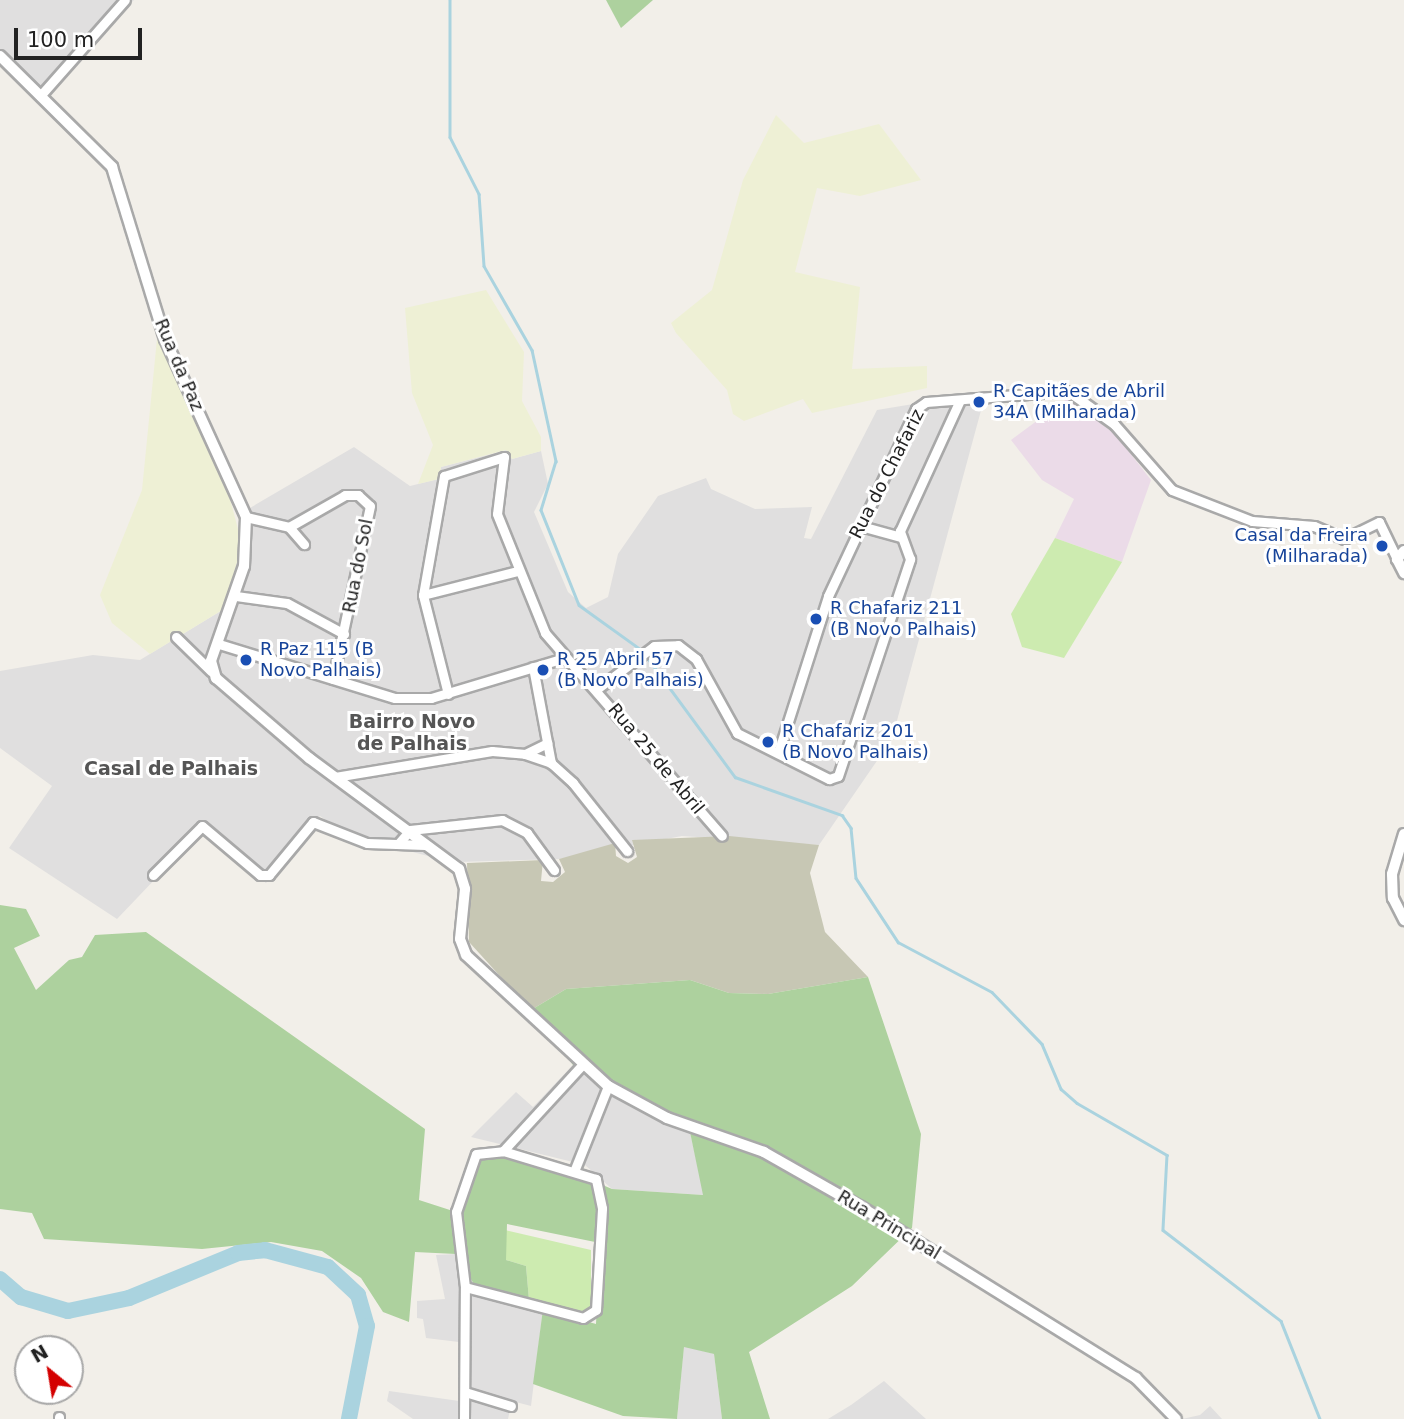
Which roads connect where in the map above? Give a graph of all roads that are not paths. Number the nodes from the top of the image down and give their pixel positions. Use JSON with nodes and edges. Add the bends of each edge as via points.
{"nodes":[{"id":1,"x":125,"y":0,"type":"edge"},
{"id":2,"x":0,"y":55,"type":"edge"},
{"id":3,"x":40,"y":96,"type":"junction"},
{"id":4,"x":960,"y":400,"type":"junction"},
{"id":5,"x":247,"y":517,"type":"junction"},
{"id":6,"x":861,"y":526,"type":"junction"},
{"id":7,"x":289,"y":527,"type":"junction"},
{"id":8,"x":901,"y":537,"type":"junction"},
{"id":9,"x":304,"y":544,"type":"dead end"},
{"id":10,"x":1400,"y":555,"type":"edge"},
{"id":11,"x":517,"y":571,"type":"junction"},
{"id":12,"x":1404,"y":573,"type":"edge"},
{"id":13,"x":423,"y":595,"type":"junction"},
{"id":14,"x":236,"y":596,"type":"junction"},
{"id":15,"x":344,"y":634,"type":"junction"},
{"id":16,"x":176,"y":637,"type":"dead end"},
{"id":17,"x":219,"y":645,"type":"junction"},
{"id":18,"x":564,"y":658,"type":"junction"},
{"id":19,"x":533,"y":667,"type":"junction"},
{"id":20,"x":211,"y":671,"type":"junction"},
{"id":21,"x":333,"y":679,"type":"junction"},
{"id":22,"x":597,"y":689,"type":"junction"},
{"id":23,"x":448,"y":694,"type":"junction"},
{"id":24,"x":548,"y":743,"type":"junction"},
{"id":25,"x":778,"y":753,"type":"junction"},
{"id":26,"x":525,"y":754,"type":"junction"},
{"id":27,"x":551,"y":763,"type":"junction"},
{"id":28,"x":335,"y":777,"type":"junction"},
{"id":29,"x":410,"y":830,"type":"junction"},
{"id":30,"x":1404,"y":834,"type":"edge"},
{"id":31,"x":722,"y":836,"type":"dead end"},
{"id":32,"x":398,"y":844,"type":"junction"},
{"id":33,"x":425,"y":845,"type":"junction"},
{"id":34,"x":627,"y":851,"type":"dead end"},
{"id":35,"x":554,"y":870,"type":"dead end"},
{"id":36,"x":153,"y":875,"type":"dead end"},
{"id":37,"x":1404,"y":920,"type":"edge"},
{"id":38,"x":582,"y":1065,"type":"junction"},
{"id":39,"x":608,"y":1086,"type":"junction"},
{"id":40,"x":503,"y":1151,"type":"junction"},
{"id":41,"x":575,"y":1169,"type":"junction"},
{"id":42,"x":465,"y":1287,"type":"junction"},
{"id":43,"x":465,"y":1392,"type":"junction"},
{"id":44,"x":511,"y":1406,"type":"dead end"},
{"id":45,"x":464,"y":1419,"type":"edge"},
{"id":46,"x":1176,"y":1419,"type":"edge"}],
"edges":[{"from":1,"to":3,"type":"street"},
{"from":2,"to":3,"type":"street","name":"Rua da Paz"},
{"from":3,"to":5,"type":"street","name":"Rua da Paz","via":[[112,167],[165,340]]},
{"from":4,"to":6,"type":"street","name":"Rua do Chafariz","via":[[916,409]]},
{"from":4,"to":8,"type":"street"},
{"from":4,"to":10,"type":"street","name":"Rua do Chafariz","via":[[1068,391],[1114,424],[1172,490],[1252,521],[1314,526],[1344,539],[1378,522]]},
{"from":5,"to":7,"type":"street"},
{"from":5,"to":14,"type":"street"},
{"from":6,"to":8,"type":"street"},
{"from":6,"to":25,"type":"street","name":"Rua do Chafariz","via":[[828,596]]},
{"from":7,"to":9,"type":"street"},
{"from":7,"to":15,"type":"street","name":"Rua do Sol","via":[[345,495],[358,495],[370,506]]},
{"from":8,"to":25,"type":"street","via":[[910,559],[838,775],[830,779]]},
{"from":10,"to":12,"type":"street"},
{"from":11,"to":13,"type":"street"},
{"from":11,"to":13,"type":"street","name":"Rua 25 de Abril","via":[[495,504],[507,460],[446,472]]},
{"from":11,"to":18,"type":"street","name":"Rua 25 de Abril","via":[[532,610]]},
{"from":13,"to":23,"type":"street"},
{"from":14,"to":15,"type":"street","via":[[287,603]]},
{"from":14,"to":17,"type":"street"},
{"from":15,"to":21,"type":"street","name":"Rua do Sol"},
{"from":16,"to":20,"type":"street"},
{"from":17,"to":20,"type":"street"},
{"from":17,"to":21,"type":"street"},
{"from":18,"to":19,"type":"street"},
{"from":18,"to":22,"type":"street","name":"Rua 25 de Abril"},
{"from":19,"to":23,"type":"street"},
{"from":19,"to":24,"type":"street"},
{"from":20,"to":28,"type":"street"},
{"from":21,"to":23,"type":"street","via":[[395,698]]},
{"from":22,"to":25,"type":"street","via":[[648,650],[667,643],[688,652],[737,733]]},
{"from":22,"to":31,"type":"street","name":"Rua 25 de Abril"},
{"from":24,"to":26,"type":"street"},
{"from":24,"to":27,"type":"street"},
{"from":26,"to":27,"type":"street"},
{"from":26,"to":28,"type":"street","via":[[492,751]]},
{"from":27,"to":34,"type":"street"},
{"from":28,"to":29,"type":"street"},
{"from":29,"to":32,"type":"street"},
{"from":29,"to":33,"type":"street"},
{"from":29,"to":35,"type":"street","via":[[502,820],[527,833]]},
{"from":30,"to":37,"type":"street","via":[[1392,874],[1392,898]]},
{"from":32,"to":33,"type":"street"},
{"from":32,"to":36,"type":"street","via":[[355,840],[313,822],[269,875],[260,875],[202,826]]},
{"from":33,"to":38,"type":"street","name":"Rua Principal","via":[[459,869],[465,889],[460,939],[466,955]]},
{"from":38,"to":39,"type":"street","name":"Rua Principal"},
{"from":38,"to":40,"type":"street"},
{"from":39,"to":41,"type":"street"},
{"from":39,"to":46,"type":"street","name":"Rua Principal","via":[[667,1118],[764,1152],[860,1207],[1136,1378]]},
{"from":40,"to":41,"type":"street"},
{"from":40,"to":42,"type":"street","via":[[476,1154],[456,1212]]},
{"from":41,"to":42,"type":"street","via":[[596,1179],[601,1200],[591,1317]]},
{"from":42,"to":43,"type":"street"},
{"from":43,"to":44,"type":"street"},
{"from":43,"to":45,"type":"street"}]}
